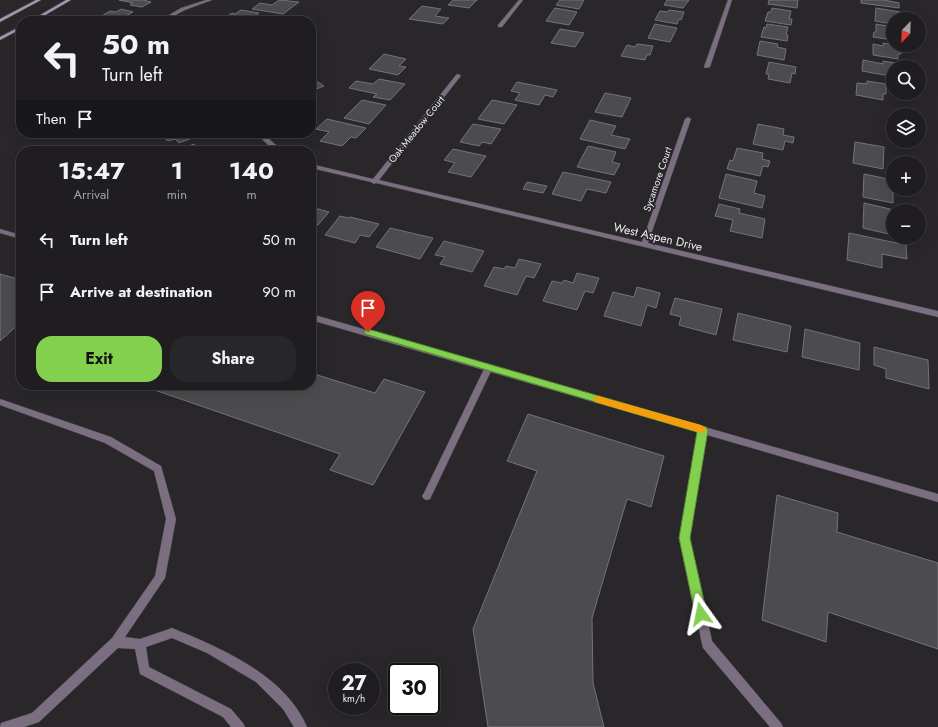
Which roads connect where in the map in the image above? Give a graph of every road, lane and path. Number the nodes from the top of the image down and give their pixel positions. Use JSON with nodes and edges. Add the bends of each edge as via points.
{"nodes":[{"id":1,"x":39,"y":0,"type":"edge"},
{"id":2,"x":69,"y":0,"type":"edge"},
{"id":3,"x":210,"y":0,"type":"edge"},
{"id":4,"x":521,"y":0,"type":"edge"},
{"id":5,"x":730,"y":0,"type":"edge"},
{"id":6,"x":41,"y":16,"type":"edge"},
{"id":7,"x":170,"y":16,"type":"edge"},
{"id":8,"x":0,"y":21,"type":"edge"},
{"id":9,"x":500,"y":26,"type":"dead end"},
{"id":10,"x":16,"y":30,"type":"edge"},
{"id":11,"x":0,"y":39,"type":"edge"},
{"id":12,"x":707,"y":68,"type":"dead end"},
{"id":13,"x":458,"y":76,"type":"dead end"},
{"id":14,"x":688,"y":119,"type":"dead end"},
{"id":15,"x":264,"y":138,"type":"edge"},
{"id":16,"x":273,"y":146,"type":"edge"},
{"id":17,"x":316,"y":167,"type":"edge"},
{"id":18,"x":374,"y":182,"type":"junction"},
{"id":19,"x":0,"y":231,"type":"edge"},
{"id":20,"x":16,"y":236,"type":"edge"},
{"id":21,"x":644,"y":245,"type":"junction"},
{"id":22,"x":938,"y":314,"type":"edge"},
{"id":23,"x":316,"y":318,"type":"edge"},
{"id":24,"x":489,"y":367,"type":"junction"},
{"id":25,"x":0,"y":402,"type":"edge"},
{"id":26,"x":703,"y":430,"type":"junction"},
{"id":27,"x":427,"y":496,"type":"dead end"},
{"id":28,"x":938,"y":498,"type":"edge"},
{"id":29,"x":116,"y":642,"type":"junction"},
{"id":30,"x":140,"y":644,"type":"junction"},
{"id":31,"x":5,"y":727,"type":"edge"},
{"id":32,"x":239,"y":727,"type":"edge"},
{"id":33,"x":301,"y":727,"type":"edge"},
{"id":34,"x":777,"y":727,"type":"edge"}],
"edges":[{"from":1,"to":8,"type":"main road"},
{"from":2,"to":6,"type":"main road"},
{"from":3,"to":7,"type":"street"},
{"from":4,"to":9,"type":"street"},
{"from":5,"to":12,"type":"street"},
{"from":10,"to":11,"type":"main road"},
{"from":13,"to":18,"type":"street","name":"Oak Meadow Court"},
{"from":14,"to":21,"type":"street","name":"Sycamore Court"},
{"from":15,"to":16,"type":"street"},
{"from":17,"to":18,"type":"street","name":"West Aspen Drive"},
{"from":18,"to":21,"type":"street","name":"West Aspen Drive"},
{"from":19,"to":20,"type":"street"},
{"from":21,"to":22,"type":"street","name":"West Aspen Drive"},
{"from":23,"to":24,"type":"street"},
{"from":24,"to":26,"type":"street"},
{"from":24,"to":27,"type":"street"},
{"from":25,"to":29,"type":"street","via":[[108,440],[158,469],[171,519],[160,578]]},
{"from":26,"to":28,"type":"street"},
{"from":26,"to":34,"type":"street","via":[[685,538],[707,644]]},
{"from":29,"to":30,"type":"street"},
{"from":29,"to":31,"type":"street","via":[[35,718]]},
{"from":30,"to":32,"type":"street","via":[[144,670],[227,713]]},
{"from":30,"to":33,"type":"street","via":[[172,633],[211,649],[260,678],[287,705]]}]}
